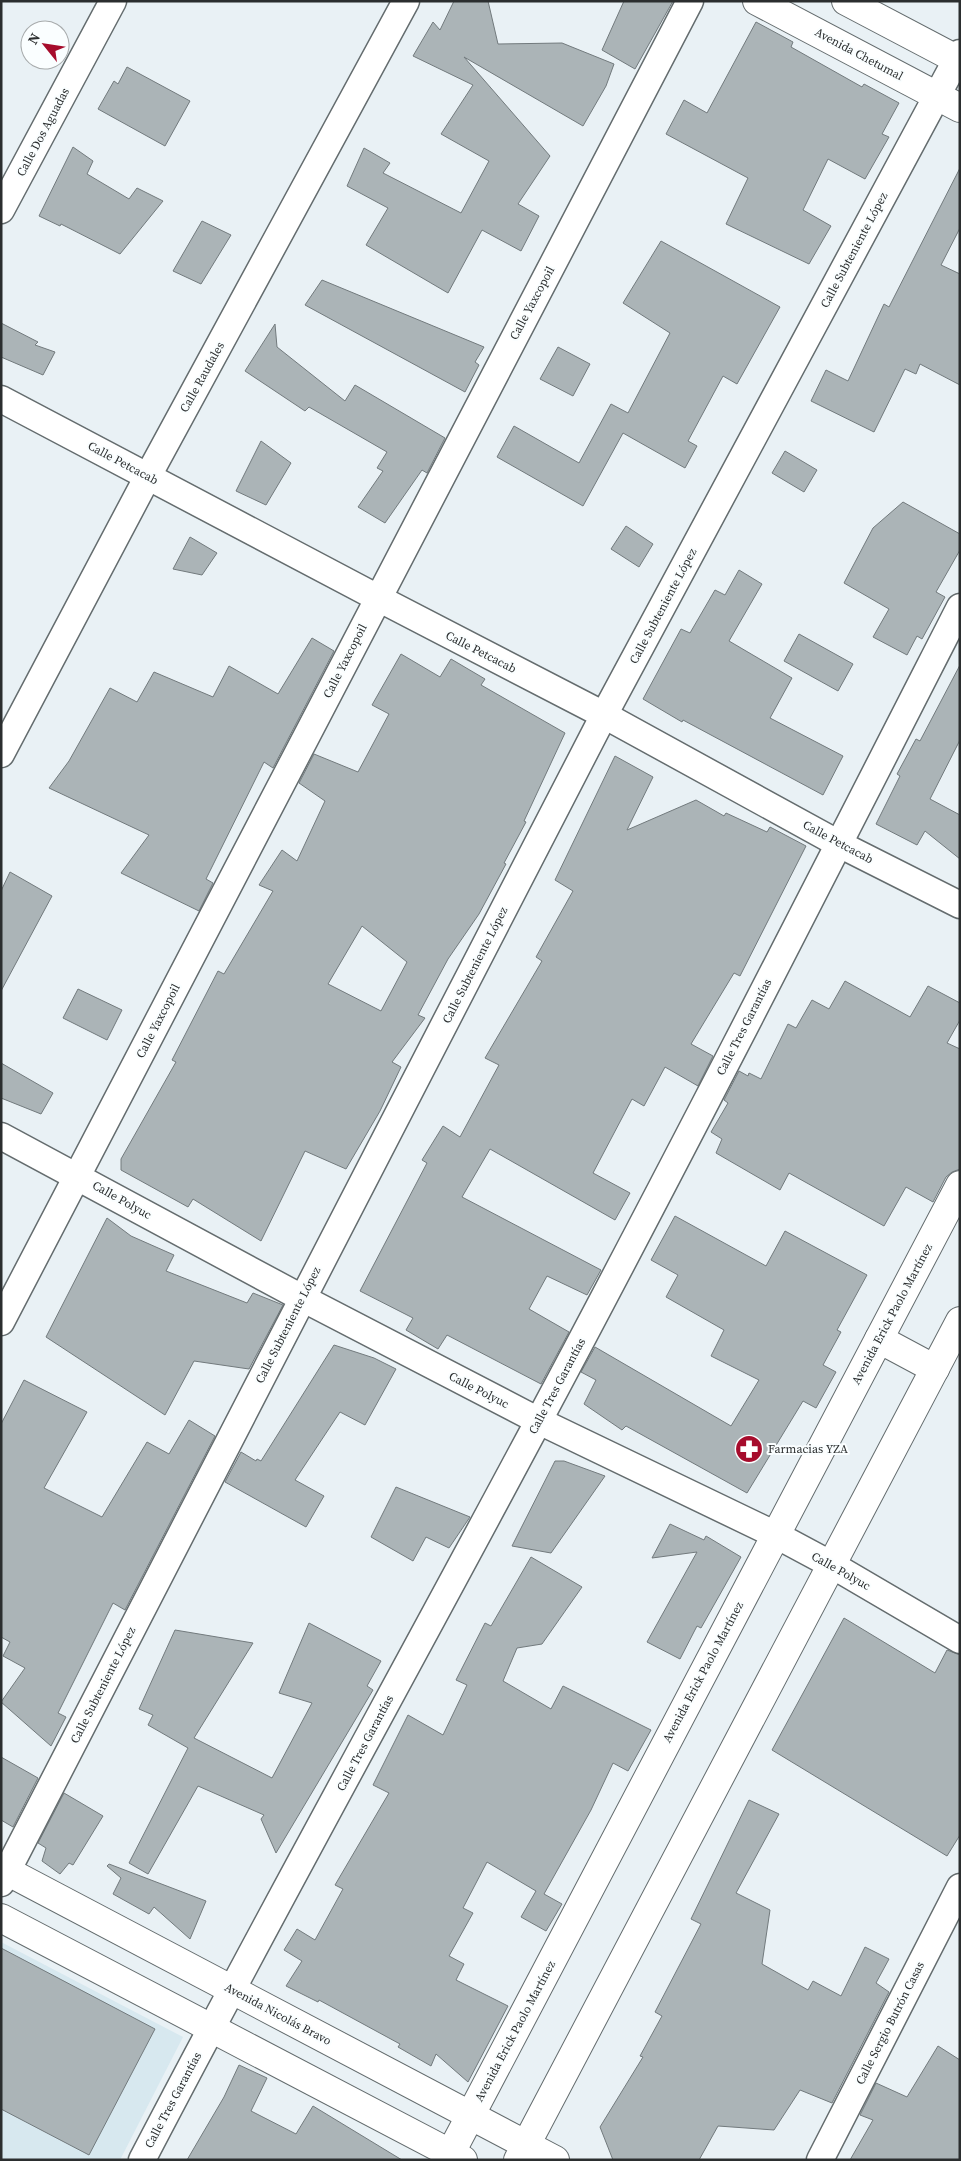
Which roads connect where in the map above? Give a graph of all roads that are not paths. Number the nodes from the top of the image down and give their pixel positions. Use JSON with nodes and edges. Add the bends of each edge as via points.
{"nodes":[{"id":1,"x":113,"y":1,"type":"edge"},
{"id":2,"x":406,"y":1,"type":"edge"},
{"id":3,"x":690,"y":1,"type":"edge"},
{"id":4,"x":757,"y":1,"type":"edge"},
{"id":5,"x":846,"y":1,"type":"edge"},
{"id":6,"x":959,"y":58,"type":"edge"},
{"id":7,"x":948,"y":102,"type":"edge"},
{"id":8,"x":1,"y":210,"type":"edge"},
{"id":9,"x":1,"y":399,"type":"edge"},
{"id":10,"x":148,"y":476,"type":"junction"},
{"id":11,"x":378,"y":598,"type":"junction"},
{"id":12,"x":960,"y":607,"type":"edge"},
{"id":13,"x":604,"y":715,"type":"junction"},
{"id":14,"x":1,"y":754,"type":"edge"},
{"id":15,"x":839,"y":844,"type":"junction"},
{"id":16,"x":960,"y":905,"type":"edge"},
{"id":17,"x":1,"y":1136,"type":"edge"},
{"id":18,"x":78,"y":1176,"type":"junction"},
{"id":19,"x":960,"y":1185,"type":"edge"},
{"id":20,"x":302,"y":1298,"type":"junction"},
{"id":21,"x":960,"y":1321,"type":"edge"},
{"id":22,"x":1,"y":1322,"type":"edge"},
{"id":23,"x":879,"y":1339,"type":"junction"},
{"id":24,"x":935,"y":1369,"type":"junction"},
{"id":25,"x":539,"y":1421,"type":"junction"},
{"id":26,"x":776,"y":1535,"type":"junction"},
{"id":27,"x":832,"y":1565,"type":"junction"},
{"id":28,"x":960,"y":1640,"type":"edge"},
{"id":29,"x":3,"y":1874,"type":"edge"},
{"id":30,"x":960,"y":1887,"type":"edge"},
{"id":31,"x":1,"y":1918,"type":"edge"},
{"id":32,"x":232,"y":1990,"type":"junction"},
{"id":33,"x":211,"y":2027,"type":"junction"},
{"id":34,"x":470,"y":2115,"type":"junction"},
{"id":35,"x":522,"y":2152,"type":"edge"},
{"id":36,"x":453,"y":2158,"type":"edge"},
{"id":37,"x":142,"y":2160,"type":"edge"},
{"id":38,"x":556,"y":2160,"type":"edge"},
{"id":39,"x":820,"y":2160,"type":"edge"}],
"edges":[{"from":1,"to":8,"type":"street","name":"Calle Dos Aguadas"},
{"from":2,"to":10,"type":"street","name":"Calle Raudales"},
{"from":3,"to":11,"type":"street","name":"Calle Yaxcopoil"},
{"from":4,"to":7,"type":"main road","name":"Avenida Chetumal"},
{"from":5,"to":6,"type":"main road"},
{"from":6,"to":7,"type":"street","name":"Calle Subteniente López"},
{"from":7,"to":13,"type":"street","name":"Calle Subteniente López"},
{"from":9,"to":10,"type":"street","name":"Calle Petcacab"},
{"from":10,"to":11,"type":"street","name":"Calle Petcacab"},
{"from":10,"to":14,"type":"street","name":"Calle Raudales"},
{"from":11,"to":13,"type":"street","name":"Calle Petcacab"},
{"from":11,"to":18,"type":"street","name":"Calle Yaxcopoil"},
{"from":12,"to":15,"type":"street","name":"Calle Tres Garantías"},
{"from":13,"to":15,"type":"street","name":"Calle Petcacab"},
{"from":13,"to":20,"type":"street","name":"Calle Subteniente López"},
{"from":15,"to":16,"type":"street","name":"Calle Petcacab"},
{"from":15,"to":25,"type":"street","name":"Calle Tres Garantías"},
{"from":17,"to":18,"type":"street","name":"Calle Polyuc"},
{"from":18,"to":20,"type":"street","name":"Calle Polyuc"},
{"from":18,"to":22,"type":"street","name":"Calle Yaxcopoil"},
{"from":19,"to":23,"type":"main road","name":"Avenida Erick Paolo Martínez"},
{"from":20,"to":25,"type":"street","name":"Calle Polyuc"},
{"from":20,"to":29,"type":"street","name":"Calle Subteniente López"},
{"from":21,"to":24,"type":"main road"},
{"from":23,"to":24,"type":"main road"},
{"from":23,"to":26,"type":"main road","name":"Avenida Erick Paolo Martínez"},
{"from":24,"to":27,"type":"main road"},
{"from":25,"to":26,"type":"street","name":"Calle Polyuc"},
{"from":25,"to":32,"type":"street","name":"Calle Tres Garantías"},
{"from":26,"to":27,"type":"street","name":"Calle Polyuc"},
{"from":26,"to":34,"type":"main road","name":"Avenida Erick Paolo Martínez"},
{"from":27,"to":28,"type":"street","name":"Calle Polyuc"},
{"from":27,"to":35,"type":"main road"},
{"from":29,"to":32,"type":"main road","name":"Avenida Nicolás Bravo"},
{"from":30,"to":39,"type":"street","name":"Calle Sergio Butrón Casas"},
{"from":31,"to":33,"type":"main road"},
{"from":32,"to":33,"type":"street","name":"Calle Tres Garantías"},
{"from":32,"to":34,"type":"main road","name":"Avenida Nicolás Bravo"},
{"from":33,"to":36,"type":"main road"},
{"from":33,"to":37,"type":"street","name":"Calle Tres Garantías"},
{"from":34,"to":35,"type":"main road","name":"Avenida Nicolás Bravo"},
{"from":34,"to":36,"type":"main road","name":"Avenida Erick Paolo Martínez"},
{"from":35,"to":38,"type":"main road","name":"Avenida Nicolás Bravo"}]}
